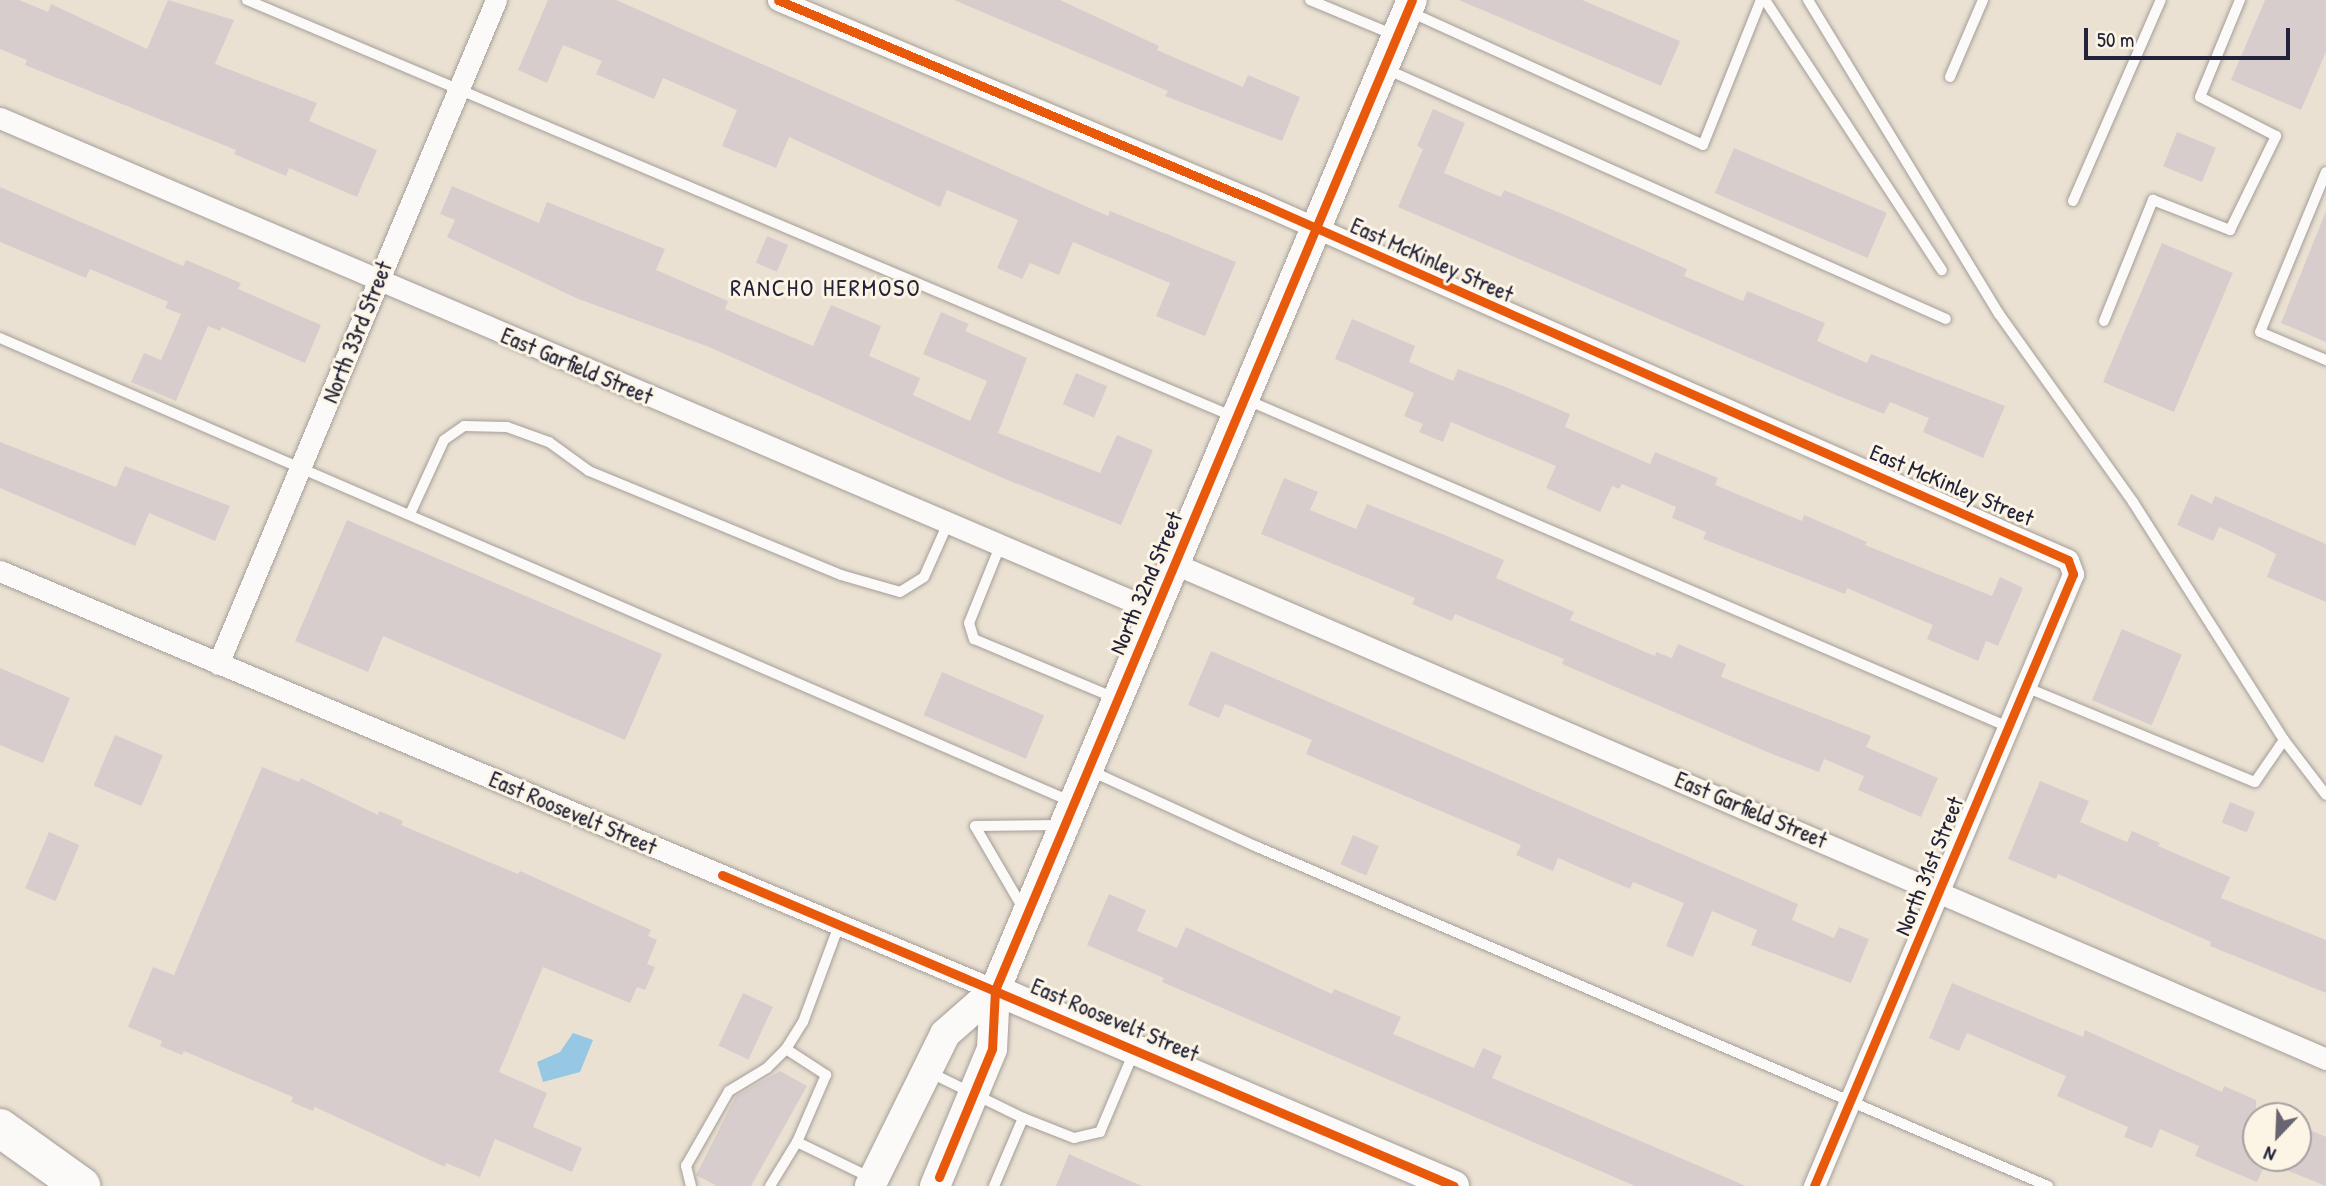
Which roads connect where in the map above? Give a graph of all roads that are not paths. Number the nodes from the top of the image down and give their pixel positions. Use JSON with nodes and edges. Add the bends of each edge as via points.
{"nodes":[{"id":1,"x":247,"y":0,"type":"edge"},
{"id":2,"x":496,"y":0,"type":"edge"},
{"id":3,"x":778,"y":0,"type":"edge"},
{"id":4,"x":1310,"y":0,"type":"edge"},
{"id":5,"x":1763,"y":0,"type":"edge"},
{"id":6,"x":1808,"y":0,"type":"edge"},
{"id":7,"x":1983,"y":0,"type":"edge"},
{"id":8,"x":2161,"y":0,"type":"edge"},
{"id":9,"x":2240,"y":0,"type":"edge"},
{"id":10,"x":1405,"y":16,"type":"edge"},
{"id":11,"x":1383,"y":68,"type":"junction"},
{"id":12,"x":1950,"y":77,"type":"dead end"},
{"id":13,"x":457,"y":92,"type":"junction"},
{"id":14,"x":0,"y":118,"type":"edge"},
{"id":15,"x":2326,"y":172,"type":"edge"},
{"id":16,"x":2073,"y":201,"type":"dead end"},
{"id":17,"x":1316,"y":230,"type":"junction"},
{"id":18,"x":1942,"y":270,"type":"dead end"},
{"id":19,"x":377,"y":282,"type":"junction"},
{"id":20,"x":1946,"y":319,"type":"dead end"},
{"id":21,"x":2104,"y":321,"type":"dead end"},
{"id":22,"x":0,"y":338,"type":"edge"},
{"id":23,"x":2326,"y":360,"type":"edge"},
{"id":24,"x":1241,"y":409,"type":"junction"},
{"id":25,"x":301,"y":467,"type":"junction"},
{"id":26,"x":410,"y":514,"type":"junction"},
{"id":27,"x":948,"y":523,"type":"junction"},
{"id":28,"x":1000,"y":546,"type":"junction"},
{"id":29,"x":2068,"y":560,"type":"joint"},
{"id":30,"x":1175,"y":564,"type":"junction"},
{"id":31,"x":0,"y":571,"type":"edge"},
{"id":32,"x":1155,"y":611,"type":"junction"},
{"id":33,"x":218,"y":664,"type":"junction"},
{"id":34,"x":2023,"y":686,"type":"junction"},
{"id":35,"x":1118,"y":699,"type":"junction"},
{"id":36,"x":2006,"y":726,"type":"junction"},
{"id":37,"x":2284,"y":740,"type":"junction"},
{"id":38,"x":1088,"y":770,"type":"junction"},
{"id":39,"x":2326,"y":795,"type":"edge"},
{"id":40,"x":1070,"y":814,"type":"junction"},
{"id":41,"x":1940,"y":891,"type":"junction"},
{"id":42,"x":1027,"y":916,"type":"junction"},
{"id":43,"x":839,"y":925,"type":"junction"},
{"id":44,"x":995,"y":990,"type":"junction"},
{"id":45,"x":786,"y":1049,"type":"junction"},
{"id":46,"x":1135,"y":1050,"type":"junction"},
{"id":47,"x":2326,"y":1059,"type":"edge"},
{"id":48,"x":927,"y":1071,"type":"junction"},
{"id":49,"x":974,"y":1092,"type":"junction"},
{"id":50,"x":1851,"y":1104,"type":"junction"},
{"id":51,"x":1023,"y":1118,"type":"junction"},
{"id":52,"x":0,"y":1128,"type":"edge"},
{"id":53,"x":797,"y":1142,"type":"junction"},
{"id":54,"x":872,"y":1182,"type":"edge"},
{"id":55,"x":81,"y":1186,"type":"edge"},
{"id":56,"x":691,"y":1186,"type":"edge"},
{"id":57,"x":770,"y":1186,"type":"edge"},
{"id":58,"x":935,"y":1186,"type":"edge"},
{"id":59,"x":993,"y":1186,"type":"edge"},
{"id":60,"x":1454,"y":1186,"type":"edge"},
{"id":61,"x":1814,"y":1186,"type":"edge"},
{"id":62,"x":2048,"y":1186,"type":"edge"}],
"edges":[{"from":1,"to":13,"type":"lane"},
{"from":2,"to":13,"type":"street","name":"North 33rd Street"},
{"from":3,"to":17,"type":"street","name":"East McKinley Street"},
{"from":4,"to":10,"type":"lane"},
{"from":5,"to":10,"type":"lane","via":[[1703,145],[1476,42]]},
{"from":5,"to":18,"type":"lane"},
{"from":6,"to":37,"type":"lane","via":[[1999,314],[2133,502]]},
{"from":7,"to":12,"type":"lane"},
{"from":8,"to":16,"type":"lane"},
{"from":9,"to":21,"type":"lane","via":[[2200,97],[2276,136],[2230,230],[2153,200]]},
{"from":10,"to":11,"type":"main road","name":"North 32nd Street"},
{"from":11,"to":17,"type":"main road","name":"North 32nd Street"},
{"from":11,"to":20,"type":"lane"},
{"from":13,"to":19,"type":"street","name":"North 33rd Street"},
{"from":13,"to":24,"type":"lane"},
{"from":14,"to":19,"type":"street","name":"East Garfield Street"},
{"from":15,"to":23,"type":"lane","via":[[2260,332]]},
{"from":17,"to":24,"type":"main road","name":"North 32nd Street"},
{"from":17,"to":29,"type":"street","name":"East McKinley Street"},
{"from":19,"to":25,"type":"street","name":"North 33rd Street"},
{"from":19,"to":27,"type":"street","name":"East Garfield Street"},
{"from":22,"to":25,"type":"lane"},
{"from":24,"to":30,"type":"main road","name":"North 32nd Street"},
{"from":24,"to":36,"type":"lane"},
{"from":25,"to":26,"type":"lane"},
{"from":25,"to":33,"type":"street","name":"North 33rd Street"},
{"from":26,"to":27,"type":"lane","via":[[443,440],[464,426],[507,427],[549,442],[589,471],[841,575],[900,592],[924,577]]},
{"from":26,"to":40,"type":"lane"},
{"from":27,"to":28,"type":"street","name":"East Garfield Street"},
{"from":28,"to":32,"type":"street","name":"East Garfield Street"},
{"from":28,"to":35,"type":"lane","via":[[969,623],[974,639]]},
{"from":29,"to":34,"type":"street","name":"North 31st Street","via":[[2073,574]]},
{"from":30,"to":32,"type":"main road","name":"North 32nd Street"},
{"from":30,"to":41,"type":"street","name":"East Garfield Street"},
{"from":31,"to":33,"type":"street","name":"East Roosevelt Street"},
{"from":32,"to":35,"type":"main road","name":"North 32nd Street"},
{"from":33,"to":43,"type":"street","name":"East Roosevelt Street"},
{"from":34,"to":36,"type":"street","name":"North 31st Street"},
{"from":34,"to":37,"type":"lane","via":[[2255,782]]},
{"from":35,"to":38,"type":"main road","name":"North 32nd Street"},
{"from":36,"to":41,"type":"street","name":"North 31st Street"},
{"from":37,"to":39,"type":"lane"},
{"from":38,"to":40,"type":"main road","name":"North 32nd Street"},
{"from":38,"to":50,"type":"lane"},
{"from":40,"to":42,"type":"main road","name":"North 32nd Street"},
{"from":40,"to":42,"type":"lane","via":[[975,826]]},
{"from":41,"to":47,"type":"street","name":"East Garfield Street"},
{"from":41,"to":50,"type":"street","name":"North 31st Street"},
{"from":42,"to":44,"type":"main road","name":"North 32nd Street"},
{"from":43,"to":44,"type":"street","name":"East Roosevelt Street"},
{"from":43,"to":45,"type":"lane","via":[[803,1022]]},
{"from":44,"to":46,"type":"main road","name":"East Roosevelt Street"},
{"from":44,"to":48,"type":"main road","name":"North 32nd Street","via":[[945,1034]]},
{"from":44,"to":49,"type":"main road","name":"North 32nd Street","via":[[992,1049]]},
{"from":45,"to":53,"type":"lane","via":[[826,1075]]},
{"from":45,"to":56,"type":"lane","via":[[729,1091],[686,1166]]},
{"from":46,"to":51,"type":"lane","via":[[1100,1132],[1074,1138]]},
{"from":46,"to":60,"type":"main road","name":"East Roosevelt Street"},
{"from":48,"to":49,"type":"lane"},
{"from":48,"to":54,"type":"main road","name":"North 32nd Street"},
{"from":49,"to":51,"type":"lane"},
{"from":49,"to":58,"type":"main road","name":"North 32nd Street"},
{"from":50,"to":61,"type":"street","name":"North 31st Street"},
{"from":50,"to":62,"type":"lane"},
{"from":51,"to":59,"type":"lane"},
{"from":52,"to":55,"type":"highway"},
{"from":53,"to":54,"type":"lane"},
{"from":53,"to":57,"type":"lane"}]}
